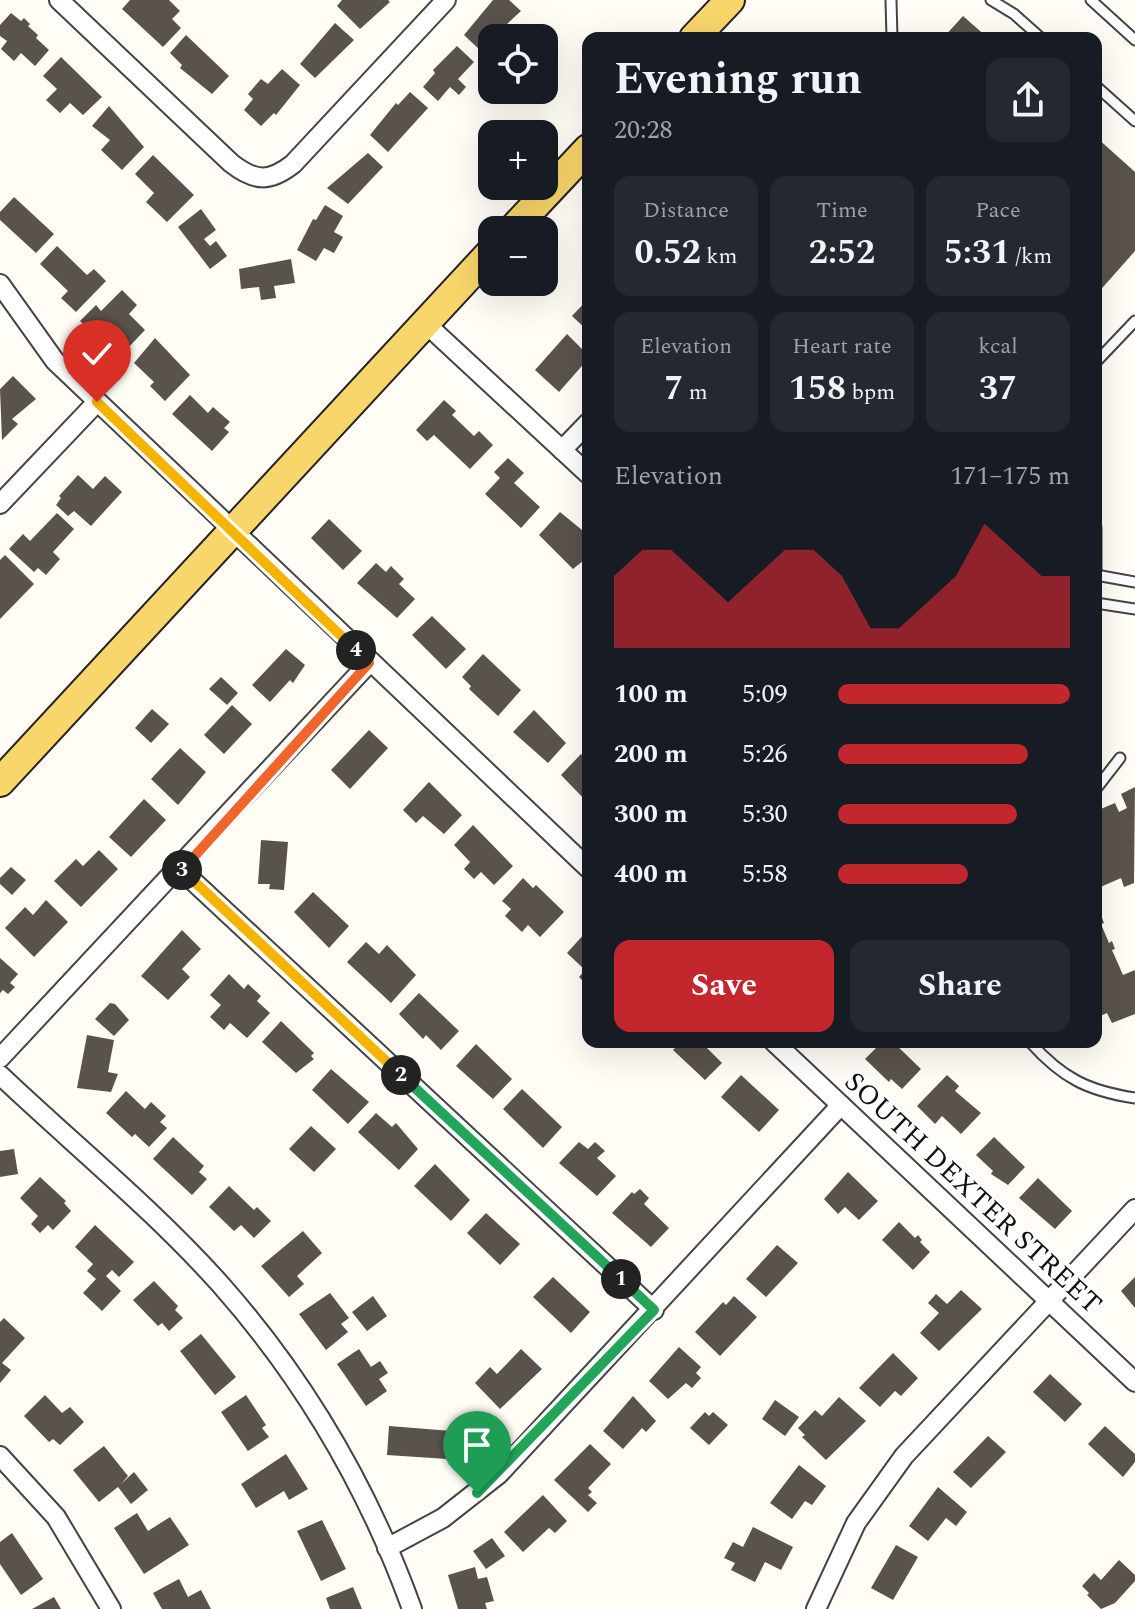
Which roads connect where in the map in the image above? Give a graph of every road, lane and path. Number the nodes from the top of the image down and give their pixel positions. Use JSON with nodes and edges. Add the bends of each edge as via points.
{"nodes":[{"id":1,"x":59,"y":0,"type":"edge"},
{"id":2,"x":446,"y":0,"type":"edge"},
{"id":3,"x":730,"y":0,"type":"edge"},
{"id":4,"x":891,"y":0,"type":"edge"},
{"id":5,"x":991,"y":0,"type":"edge"},
{"id":6,"x":1091,"y":0,"type":"edge"},
{"id":7,"x":700,"y":32,"type":"edge"},
{"id":8,"x":892,"y":32,"type":"edge"},
{"id":9,"x":1034,"y":32,"type":"edge"},
{"id":10,"x":1135,"y":40,"type":"edge"},
{"id":11,"x":1102,"y":91,"type":"edge"},
{"id":12,"x":1135,"y":121,"type":"edge"},
{"id":13,"x":582,"y":155,"type":"edge"},
{"id":14,"x":525,"y":216,"type":"edge"},
{"id":15,"x":478,"y":266,"type":"edge"},
{"id":16,"x":0,"y":284,"type":"edge"},
{"id":17,"x":1135,"y":321,"type":"edge"},
{"id":18,"x":424,"y":322,"type":"junction"},
{"id":19,"x":1102,"y":356,"type":"edge"},
{"id":20,"x":97,"y":402,"type":"junction"},
{"id":21,"x":582,"y":429,"type":"edge"},
{"id":22,"x":562,"y":450,"type":"junction"},
{"id":23,"x":582,"y":468,"type":"edge"},
{"id":24,"x":0,"y":504,"type":"edge"},
{"id":25,"x":232,"y":529,"type":"junction"},
{"id":26,"x":1102,"y":575,"type":"edge"},
{"id":27,"x":1135,"y":582,"type":"edge"},
{"id":28,"x":1102,"y":604,"type":"edge"},
{"id":29,"x":1135,"y":609,"type":"edge"},
{"id":30,"x":369,"y":663,"type":"junction"},
{"id":31,"x":1120,"y":758,"type":"dead end"},
{"id":32,"x":1102,"y":781,"type":"edge"},
{"id":33,"x":0,"y":782,"type":"edge"},
{"id":34,"x":582,"y":862,"type":"edge"},
{"id":35,"x":180,"y":869,"type":"junction"},
{"id":36,"x":780,"y":1048,"type":"edge"},
{"id":37,"x":1036,"y":1048,"type":"edge"},
{"id":38,"x":0,"y":1058,"type":"edge"},
{"id":39,"x":0,"y":1075,"type":"edge"},
{"id":40,"x":1135,"y":1098,"type":"edge"},
{"id":41,"x":841,"y":1105,"type":"junction"},
{"id":42,"x":1135,"y":1209,"type":"edge"},
{"id":43,"x":1048,"y":1301,"type":"junction"},
{"id":44,"x":654,"y":1310,"type":"junction"},
{"id":45,"x":1135,"y":1382,"type":"edge"},
{"id":46,"x":0,"y":1456,"type":"edge"},
{"id":47,"x":387,"y":1548,"type":"junction"},
{"id":48,"x":111,"y":1609,"type":"edge"},
{"id":49,"x":412,"y":1609,"type":"edge"},
{"id":50,"x":816,"y":1609,"type":"edge"}],
"edges":[{"from":1,"to":2,"type":"street","via":[[231,163],[266,186],[293,164]]},
{"from":3,"to":7,"type":"main road"},
{"from":4,"to":8,"type":"lane"},
{"from":5,"to":9,"type":"lane"},
{"from":6,"to":10,"type":"lane"},
{"from":11,"to":12,"type":"lane"},
{"from":13,"to":14,"type":"main road"},
{"from":15,"to":18,"type":"main road"},
{"from":16,"to":20,"type":"street","via":[[55,361]]},
{"from":17,"to":19,"type":"lane"},
{"from":18,"to":22,"type":"street"},
{"from":18,"to":25,"type":"main road"},
{"from":20,"to":24,"type":"street"},
{"from":20,"to":25,"type":"street"},
{"from":21,"to":22,"type":"street"},
{"from":22,"to":23,"type":"street"},
{"from":25,"to":30,"type":"street"},
{"from":25,"to":33,"type":"main road"},
{"from":26,"to":27,"type":"lane"},
{"from":28,"to":29,"type":"lane"},
{"from":30,"to":34,"type":"street"},
{"from":30,"to":35,"type":"street"},
{"from":31,"to":32,"type":"lane"},
{"from":35,"to":38,"type":"street"},
{"from":35,"to":44,"type":"street"},
{"from":36,"to":41,"type":"street","name":"SOUTH DEXTER STREET"},
{"from":37,"to":40,"type":"lane","via":[[1083,1086]]},
{"from":39,"to":47,"type":"street","via":[[171,1234],[264,1337],[341,1453]]},
{"from":41,"to":43,"type":"street","name":"SOUTH DEXTER STREET"},
{"from":41,"to":44,"type":"street"},
{"from":42,"to":43,"type":"street"},
{"from":43,"to":45,"type":"street","name":"SOUTH DEXTER STREET"},
{"from":43,"to":50,"type":"street","via":[[876,1490]]},
{"from":44,"to":47,"type":"street","via":[[477,1493]]},
{"from":46,"to":48,"type":"street","via":[[56,1517]]},
{"from":47,"to":49,"type":"street"}]}
